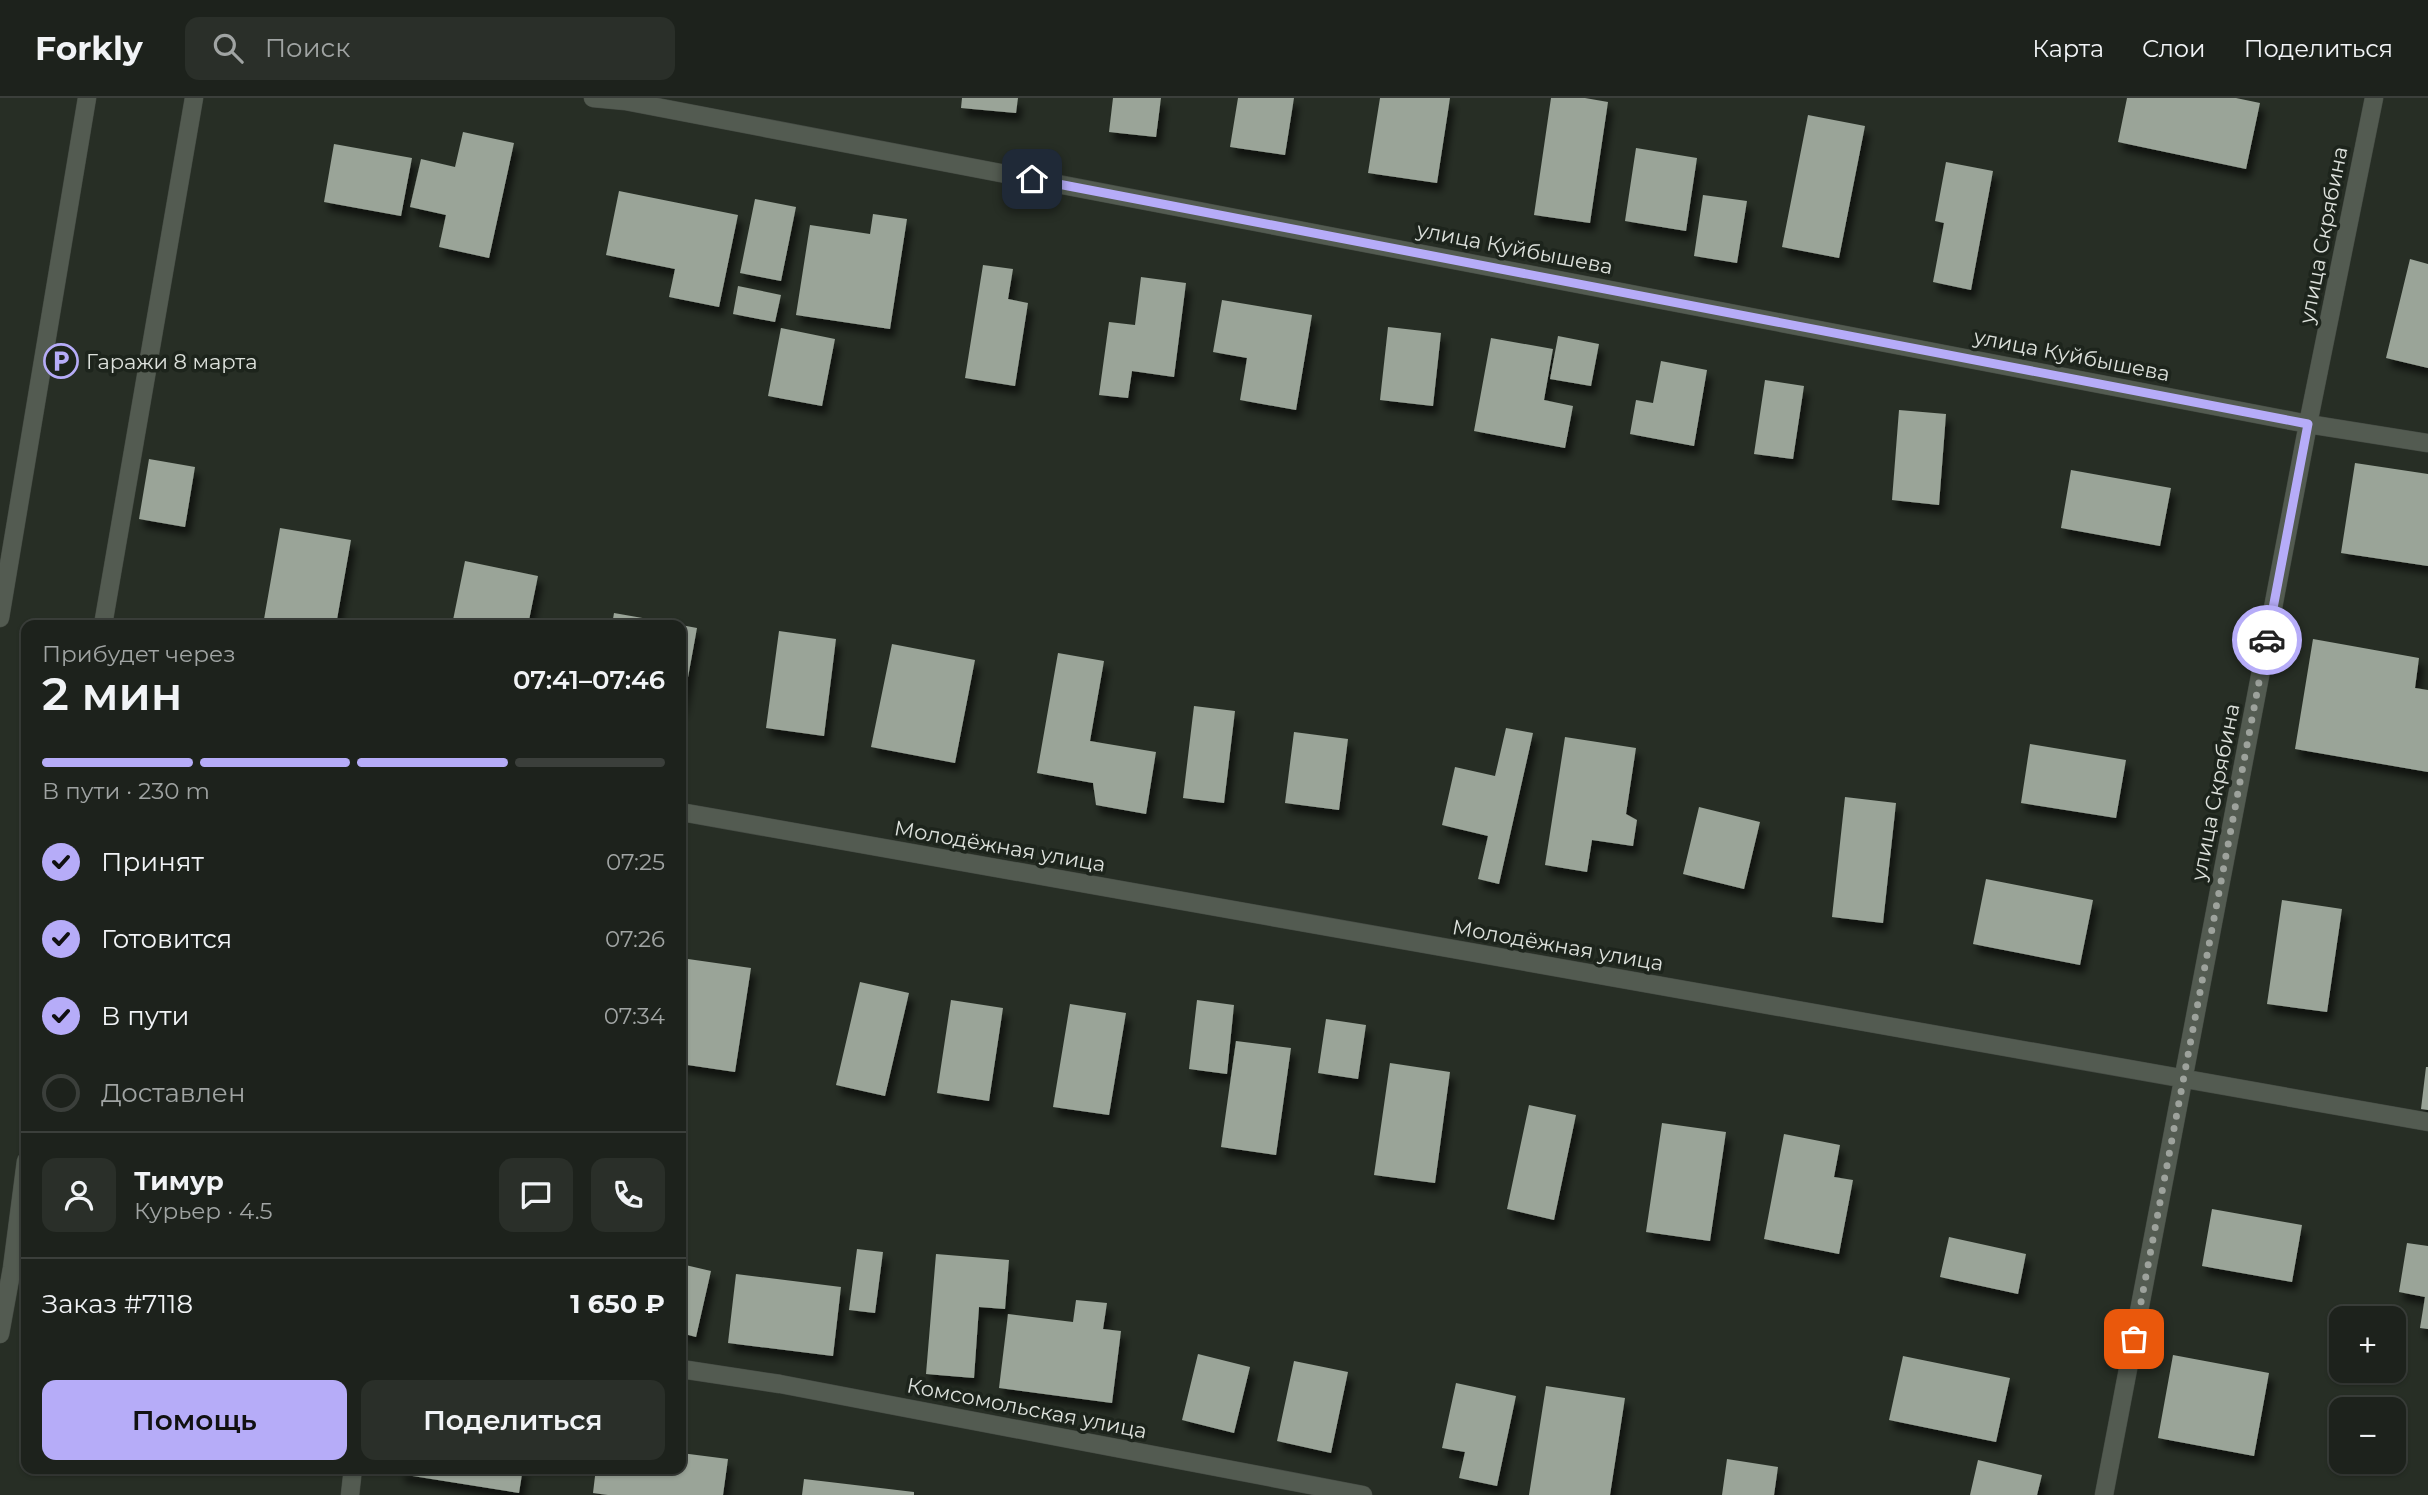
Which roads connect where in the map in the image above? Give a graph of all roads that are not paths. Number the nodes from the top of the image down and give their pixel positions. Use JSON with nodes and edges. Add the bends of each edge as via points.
{"nodes":[{"id":1,"x":88,"y":98,"type":"edge"},
{"id":2,"x":194,"y":98,"type":"edge"},
{"id":3,"x":593,"y":98,"type":"edge"},
{"id":4,"x":2374,"y":98,"type":"edge"},
{"id":5,"x":2308,"y":424,"type":"junction"},
{"id":6,"x":2428,"y":443,"type":"edge"},
{"id":7,"x":0,"y":618,"type":"edge"},
{"id":8,"x":104,"y":620,"type":"edge"},
{"id":9,"x":686,"y":813,"type":"edge"},
{"id":10,"x":2183,"y":1080,"type":"junction"},
{"id":11,"x":2428,"y":1122,"type":"edge"},
{"id":12,"x":21,"y":1239,"type":"edge"},
{"id":13,"x":19,"y":1270,"type":"edge"},
{"id":14,"x":0,"y":1334,"type":"edge"},
{"id":15,"x":686,"y":1370,"type":"edge"},
{"id":16,"x":352,"y":1474,"type":"edge"},
{"id":17,"x":350,"y":1495,"type":"edge"},
{"id":18,"x":1363,"y":1495,"type":"edge"},
{"id":19,"x":2104,"y":1495,"type":"edge"}],
"edges":[{"from":1,"to":7,"type":"street"},
{"from":2,"to":8,"type":"street"},
{"from":3,"to":5,"type":"street","name":"улица Куйбышева"},
{"from":4,"to":5,"type":"street","name":"улица Скрябина"},
{"from":5,"to":6,"type":"street","name":"улица Куйбышева"},
{"from":5,"to":10,"type":"street","name":"улица Скрябина"},
{"from":9,"to":10,"type":"street","name":"Молодёжная улица"},
{"from":10,"to":11,"type":"street","name":"Молодёжная улица"},
{"from":10,"to":19,"type":"street","name":"улица Скрябина"},
{"from":12,"to":13,"type":"street"},
{"from":13,"to":14,"type":"street"},
{"from":15,"to":18,"type":"street","name":"Комсомольская улица"},
{"from":16,"to":17,"type":"street"}]}
